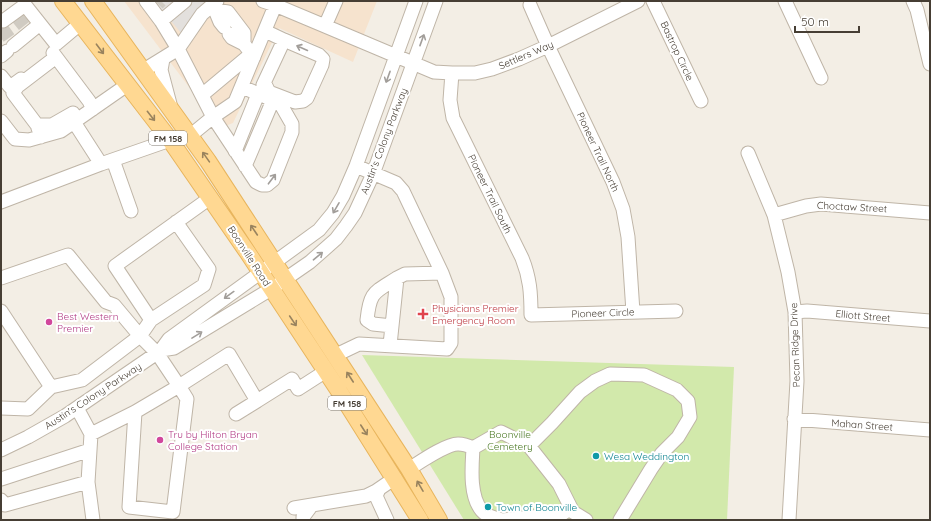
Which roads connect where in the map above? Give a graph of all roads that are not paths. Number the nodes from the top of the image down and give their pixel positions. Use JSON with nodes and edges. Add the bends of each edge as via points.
{"nodes":[{"id":1,"x":64,"y":1,"type":"edge"},
{"id":2,"x":94,"y":1,"type":"edge"},
{"id":3,"x":185,"y":1,"type":"edge"},
{"id":4,"x":191,"y":1,"type":"edge"},
{"id":5,"x":336,"y":1,"type":"edge"},
{"id":6,"x":416,"y":1,"type":"edge"},
{"id":7,"x":436,"y":1,"type":"edge"},
{"id":8,"x":638,"y":1,"type":"edge"},
{"id":9,"x":653,"y":1,"type":"edge"},
{"id":10,"x":785,"y":1,"type":"edge"},
{"id":11,"x":913,"y":1,"type":"edge"},
{"id":12,"x":272,"y":2,"type":"edge"},
{"id":13,"x":152,"y":5,"type":"edge"},
{"id":14,"x":530,"y":5,"type":"dead end"},
{"id":15,"x":211,"y":8,"type":"edge"},
{"id":16,"x":161,"y":21,"type":"junction"},
{"id":17,"x":81,"y":23,"type":"junction"},
{"id":18,"x":40,"y":24,"type":"junction"},
{"id":19,"x":325,"y":26,"type":"junction"},
{"id":20,"x":11,"y":31,"type":"edge"},
{"id":21,"x":265,"y":31,"type":"junction"},
{"id":22,"x":284,"y":40,"type":"junction"},
{"id":23,"x":548,"y":46,"type":"junction"},
{"id":24,"x":178,"y":49,"type":"junction"},
{"id":25,"x":55,"y":51,"type":"junction"},
{"id":26,"x":250,"y":52,"type":"junction"},
{"id":27,"x":163,"y":59,"type":"junction"},
{"id":28,"x":405,"y":60,"type":"junction"},
{"id":29,"x":930,"y":64,"type":"edge"},
{"id":30,"x":144,"y":70,"type":"junction"},
{"id":31,"x":452,"y":73,"type":"junction"},
{"id":32,"x":821,"y":78,"type":"dead end"},
{"id":33,"x":2,"y":80,"type":"edge"},
{"id":34,"x":244,"y":82,"type":"junction"},
{"id":35,"x":127,"y":85,"type":"junction"},
{"id":36,"x":262,"y":88,"type":"junction"},
{"id":37,"x":202,"y":95,"type":"junction"},
{"id":38,"x":273,"y":100,"type":"junction"},
{"id":39,"x":701,"y":101,"type":"dead end"},
{"id":40,"x":91,"y":105,"type":"junction"},
{"id":41,"x":171,"y":107,"type":"junction"},
{"id":42,"x":213,"y":117,"type":"junction"},
{"id":43,"x":1,"y":121,"type":"edge"},
{"id":44,"x":74,"y":122,"type":"junction"},
{"id":45,"x":39,"y":131,"type":"junction"},
{"id":46,"x":191,"y":136,"type":"junction"},
{"id":47,"x":170,"y":140,"type":"junction"},
{"id":48,"x":235,"y":151,"type":"junction"},
{"id":49,"x":748,"y":153,"type":"dead end"},
{"id":50,"x":107,"y":162,"type":"junction"},
{"id":51,"x":245,"y":166,"type":"junction"},
{"id":52,"x":356,"y":166,"type":"junction"},
{"id":53,"x":373,"y":174,"type":"junction"},
{"id":54,"x":210,"y":198,"type":"junction"},
{"id":55,"x":1,"y":202,"type":"edge"},
{"id":56,"x":131,"y":211,"type":"dead end"},
{"id":57,"x":930,"y":212,"type":"edge"},
{"id":58,"x":774,"y":215,"type":"junction"},
{"id":59,"x":176,"y":222,"type":"junction"},
{"id":60,"x":276,"y":262,"type":"junction"},
{"id":61,"x":261,"y":273,"type":"junction"},
{"id":62,"x":442,"y":273,"type":"junction"},
{"id":63,"x":1,"y":278,"type":"edge"},
{"id":64,"x":286,"y":278,"type":"junction"},
{"id":65,"x":397,"y":278,"type":"junction"},
{"id":66,"x":271,"y":289,"type":"junction"},
{"id":67,"x":1,"y":311,"type":"edge"},
{"id":68,"x":676,"y":311,"type":"dead end"},
{"id":69,"x":633,"y":312,"type":"junction"},
{"id":70,"x":795,"y":312,"type":"junction"},
{"id":71,"x":531,"y":315,"type":"joint"},
{"id":72,"x":151,"y":320,"type":"junction"},
{"id":73,"x":930,"y":321,"type":"edge"},
{"id":74,"x":392,"y":326,"type":"junction"},
{"id":75,"x":140,"y":336,"type":"junction"},
{"id":76,"x":390,"y":345,"type":"junction"},
{"id":77,"x":159,"y":352,"type":"junction"},
{"id":78,"x":336,"y":355,"type":"junction"},
{"id":79,"x":326,"y":371,"type":"junction"},
{"id":80,"x":179,"y":386,"type":"junction"},
{"id":81,"x":51,"y":387,"type":"junction"},
{"id":82,"x":257,"y":401,"type":"junction"},
{"id":83,"x":1,"y":408,"type":"edge"},
{"id":84,"x":78,"y":408,"type":"junction"},
{"id":85,"x":135,"y":412,"type":"junction"},
{"id":86,"x":236,"y":414,"type":"dead end"},
{"id":87,"x":794,"y":419,"type":"junction"},
{"id":88,"x":930,"y":430,"type":"edge"},
{"id":89,"x":91,"y":434,"type":"junction"},
{"id":90,"x":529,"y":446,"type":"junction"},
{"id":91,"x":473,"y":448,"type":"junction"},
{"id":92,"x":1,"y":450,"type":"edge"},
{"id":93,"x":90,"y":450,"type":"junction"},
{"id":94,"x":409,"y":469,"type":"junction"},
{"id":95,"x":395,"y":478,"type":"junction"},
{"id":96,"x":1,"y":479,"type":"edge"},
{"id":97,"x":88,"y":482,"type":"junction"},
{"id":98,"x":379,"y":489,"type":"junction"},
{"id":99,"x":1,"y":500,"type":"edge"},
{"id":100,"x":312,"y":505,"type":"junction"},
{"id":101,"x":294,"y":508,"type":"dead end"},
{"id":102,"x":571,"y":508,"type":"junction"},
{"id":103,"x":93,"y":520,"type":"edge"},
{"id":104,"x":303,"y":520,"type":"edge"},
{"id":105,"x":387,"y":520,"type":"edge"},
{"id":106,"x":420,"y":520,"type":"edge"},
{"id":107,"x":440,"y":520,"type":"edge"},
{"id":108,"x":586,"y":520,"type":"edge"},
{"id":109,"x":620,"y":520,"type":"edge"},
{"id":110,"x":789,"y":520,"type":"edge"}],
"edges":[{"from":1,"to":17,"type":"main road","name":"Boonville Road","number":"FM 158"},
{"from":2,"to":30,"type":"main road","name":"Boonville Road","number":"FM 158"},
{"from":3,"to":16,"type":"street"},
{"from":4,"to":15,"type":"street"},
{"from":5,"to":19,"type":"street"},
{"from":6,"to":28,"type":"street","name":"Austin's Colony Parkway"},
{"from":28,"to":7,"type":"street","name":"Austin's Colony Parkway","one_way":true},
{"from":8,"to":23,"type":"street","name":"Settlers Way"},
{"from":9,"to":39,"type":"street","name":"Bastrop Circle"},
{"from":10,"to":32,"type":"street"},
{"from":11,"to":29,"type":"street"},
{"from":12,"to":19,"type":"street","name":"Settlers Way"},
{"from":12,"to":21,"type":"street"},
{"from":13,"to":16,"type":"street"},
{"from":14,"to":23,"type":"street","name":"Pioneer Trail North"},
{"from":15,"to":24,"type":"street"},
{"from":15,"to":26,"type":"street","via":[[232,38]]},
{"from":15,"to":26,"type":"street","via":[[228,12],[244,33]]},
{"from":16,"to":24,"type":"street"},
{"from":17,"to":25,"type":"street"},
{"from":17,"to":35,"type":"main road","name":"Boonville Road","number":"FM 158","one_way":true},
{"from":18,"to":20,"type":"street"},
{"from":18,"to":20,"type":"street","via":[[25,5]]},
{"from":18,"to":25,"type":"street"},
{"from":19,"to":28,"type":"street","name":"Settlers Way"},
{"from":21,"to":22,"type":"street"},
{"from":21,"to":26,"type":"street"},
{"from":22,"to":36,"type":"street"},
{"from":36,"to":22,"type":"street","one_way":true,"via":[[273,86],[295,95],[300,95],[304,91],[319,55]]},
{"from":23,"to":31,"type":"street","name":"Settlers Way","via":[[492,69]]},
{"from":23,"to":69,"type":"street","name":"Pioneer Trail North","via":[[613,182],[623,209],[628,237]]},
{"from":24,"to":27,"type":"street"},
{"from":24,"to":37,"type":"street"},
{"from":25,"to":33,"type":"street","via":[[10,88]]},
{"from":25,"to":40,"type":"street"},
{"from":25,"to":45,"type":"street","via":[[13,93]]},
{"from":26,"to":34,"type":"street"},
{"from":26,"to":37,"type":"street"},
{"from":27,"to":30,"type":"street"},
{"from":27,"to":41,"type":"street","via":[[161,70]]},
{"from":28,"to":31,"type":"street","name":"Settlers Way","via":[[434,72]]},
{"from":28,"to":52,"type":"street","name":"Austin's Colony Parkway","one_way":true},
{"from":28,"to":53,"type":"street","name":"Austin's Colony Parkway"},
{"from":30,"to":35,"type":"main road"},
{"from":30,"to":41,"type":"main road","name":"Boonville Road","number":"FM 158"},
{"from":31,"to":71,"type":"street","name":"Pioneer Trail South","via":[[450,100],[453,118],[522,258],[531,290]]},
{"from":34,"to":36,"type":"street"},
{"from":34,"to":42,"type":"street","via":[[235,102]]},
{"from":35,"to":40,"type":"street"},
{"from":35,"to":47,"type":"main road","name":"Boonville Road","number":"FM 158","one_way":true},
{"from":36,"to":38,"type":"street"},
{"from":36,"to":48,"type":"street"},
{"from":37,"to":42,"type":"street"},
{"from":38,"to":51,"type":"street"},
{"from":51,"to":38,"type":"street","one_way":true,"via":[[256,182],[267,185],[273,180],[293,129],[280,103]]},
{"from":40,"to":44,"type":"street"},
{"from":40,"to":45,"type":"street"},
{"from":41,"to":46,"type":"main road","name":"Boonville Road","number":"FM 158"},
{"from":42,"to":46,"type":"street"},
{"from":42,"to":48,"type":"street"},
{"from":43,"to":45,"type":"street","via":[[15,138],[30,140]]},
{"from":44,"to":45,"type":"street","via":[[61,131]]},
{"from":44,"to":50,"type":"street"},
{"from":60,"to":46,"type":"main road","name":"Boonville Road","number":"FM 158","one_way":true},
{"from":47,"to":50,"type":"street"},
{"from":47,"to":54,"type":"main road","name":"Boonville Road","number":"FM 158"},
{"from":48,"to":51,"type":"street"},
{"from":49,"to":58,"type":"street","name":"Pecan Ridge Drive"},
{"from":50,"to":55,"type":"street"},
{"from":50,"to":56,"type":"street"},
{"from":52,"to":53,"type":"street"},
{"from":52,"to":60,"type":"street","name":"Austin's Colony Parkway","one_way":true,"via":[[343,196],[319,230]]},
{"from":53,"to":62,"type":"street","via":[[396,183],[403,191]]},
{"from":64,"to":53,"type":"street","name":"Austin's Colony Parkway","one_way":true,"via":[[310,262],[336,239],[355,213]]},
{"from":54,"to":59,"type":"street"},
{"from":54,"to":61,"type":"main road","name":"Boonville Road","number":"FM 158"},
{"from":57,"to":58,"type":"street","name":"Choctaw Street","via":[[821,204]]},
{"from":58,"to":70,"type":"street","name":"Pecan Ridge Drive"},
{"from":59,"to":72,"type":"street","via":[[209,269],[204,285]]},
{"from":59,"to":72,"type":"street","via":[[115,266]]},
{"from":60,"to":61,"type":"street","name":"Austin's Colony Parkway"},
{"from":60,"to":64,"type":"main road","name":"Boonville Road","number":"FM 158"},
{"from":61,"to":66,"type":"main road","name":"Boonville Road","number":"FM 158"},
{"from":61,"to":77,"type":"street","name":"Austin's Colony Parkway","one_way":true,"via":[[169,339]]},
{"from":62,"to":65,"type":"street","via":[[405,274]]},
{"from":62,"to":76,"type":"street","via":[[451,297],[451,343],[447,349]]},
{"from":63,"to":75,"type":"street","via":[[68,255],[106,302],[114,305]]},
{"from":64,"to":66,"type":"street","name":"Austin's Colony Parkway"},
{"from":64,"to":78,"type":"main road","name":"Boonville Road","number":"FM 158"},
{"from":65,"to":74,"type":"street"},
{"from":65,"to":74,"type":"street","via":[[373,294],[368,304],[367,320],[373,324]]},
{"from":77,"to":66,"type":"street","name":"Austin's Colony Parkway","one_way":true,"via":[[174,348]]},
{"from":66,"to":79,"type":"main road","name":"Boonville Road","number":"FM 158","one_way":true},
{"from":67,"to":81,"type":"street"},
{"from":68,"to":69,"type":"street","name":"Pioneer Circle"},
{"from":69,"to":71,"type":"street","name":"Pioneer Circle"},
{"from":70,"to":73,"type":"street","name":"Elliott Street"},
{"from":70,"to":87,"type":"street","name":"Pecan Ridge Drive","via":[[797,381]]},
{"from":72,"to":75,"type":"street"},
{"from":74,"to":76,"type":"street"},
{"from":75,"to":77,"type":"street"},
{"from":75,"to":81,"type":"street","via":[[82,380]]},
{"from":76,"to":78,"type":"street","via":[[359,344]]},
{"from":77,"to":80,"type":"street"},
{"from":77,"to":84,"type":"street","name":"Austin's Colony Parkway"},
{"from":94,"to":78,"type":"main road","name":"Boonville Road","number":"FM 158","one_way":true},
{"from":79,"to":82,"type":"street","via":[[298,389],[292,379]]},
{"from":79,"to":95,"type":"main road","name":"Boonville Road","number":"FM 158","one_way":true},
{"from":80,"to":82,"type":"street","via":[[229,354]]},
{"from":80,"to":85,"type":"street"},
{"from":80,"to":85,"type":"street","via":[[186,398],[173,512],[129,507]]},
{"from":81,"to":83,"type":"street","via":[[28,409]]},
{"from":82,"to":86,"type":"street"},
{"from":84,"to":89,"type":"street"},
{"from":84,"to":92,"type":"street","name":"Austin's Colony Parkway"},
{"from":85,"to":89,"type":"street"},
{"from":87,"to":88,"type":"street","name":"Mahan Street"},
{"from":87,"to":110,"type":"street","name":"Pecan Ridge Drive"},
{"from":89,"to":93,"type":"street"},
{"from":90,"to":91,"type":"street","via":[[501,432]]},
{"from":90,"to":102,"type":"street","via":[[560,484]]},
{"from":90,"to":109,"type":"street","via":[[580,392],[610,374],[644,374],[677,390],[688,401],[690,417],[678,437],[651,469]]},
{"from":91,"to":94,"type":"street","via":[[457,443]]},
{"from":91,"to":102,"type":"street","via":[[472,473],[476,502],[482,511],[502,520],[562,514]]},
{"from":93,"to":96,"type":"street"},
{"from":93,"to":97,"type":"street"},
{"from":94,"to":95,"type":"main road"},
{"from":107,"to":94,"type":"main road","name":"Boonville Road","number":"FM 158","one_way":true},
{"from":95,"to":98,"type":"street"},
{"from":95,"to":106,"type":"main road","name":"Boonville Road","number":"FM 158"},
{"from":97,"to":99,"type":"street","via":[[5,505]]},
{"from":97,"to":103,"type":"street"},
{"from":98,"to":100,"type":"street","via":[[366,496]]},
{"from":98,"to":105,"type":"street","via":[[376,496]]},
{"from":100,"to":101,"type":"street"},
{"from":100,"to":104,"type":"street"},
{"from":102,"to":108,"type":"street"}]}
